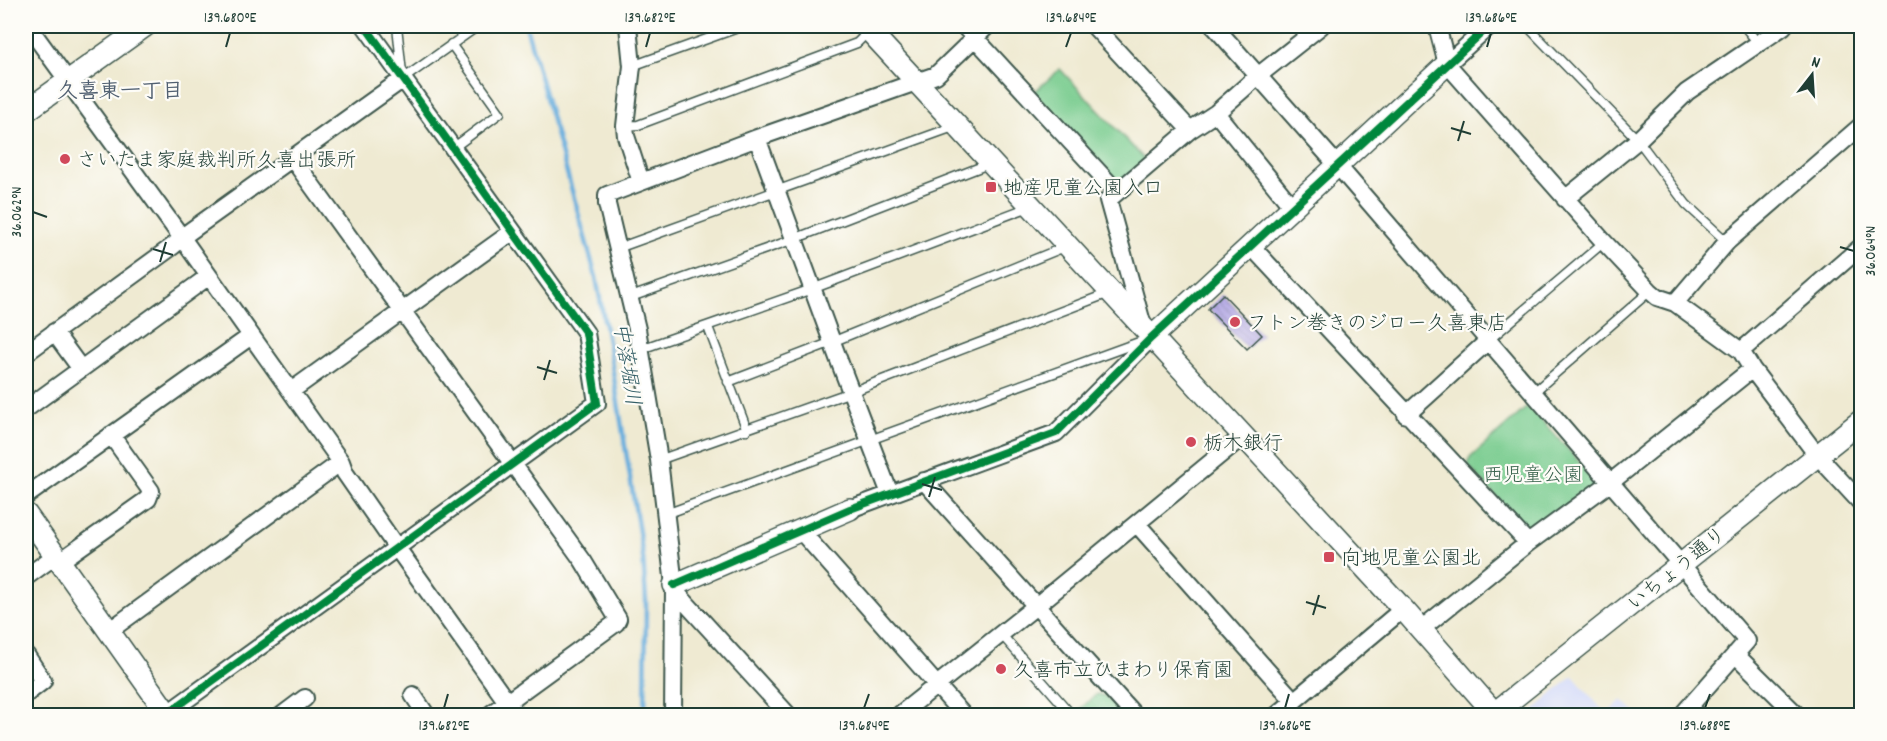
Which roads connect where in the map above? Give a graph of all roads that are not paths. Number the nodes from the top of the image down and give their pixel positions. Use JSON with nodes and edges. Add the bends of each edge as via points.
{"nodes":[{"id":1,"x":28,"y":26,"type":"edge"},
{"id":2,"x":145,"y":26,"type":"edge"},
{"id":3,"x":365,"y":26,"type":"edge"},
{"id":4,"x":397,"y":26,"type":"edge"},
{"id":5,"x":478,"y":26,"type":"edge"},
{"id":6,"x":628,"y":26,"type":"edge"},
{"id":7,"x":743,"y":26,"type":"edge"},
{"id":8,"x":987,"y":26,"type":"edge"},
{"id":9,"x":1094,"y":26,"type":"edge"},
{"id":10,"x":1214,"y":26,"type":"edge"},
{"id":11,"x":1321,"y":26,"type":"edge"},
{"id":12,"x":1437,"y":26,"type":"edge"},
{"id":13,"x":1489,"y":26,"type":"edge"},
{"id":14,"x":1527,"y":26,"type":"edge"},
{"id":15,"x":1744,"y":26,"type":"edge"},
{"id":16,"x":1784,"y":26,"type":"edge"},
{"id":17,"x":867,"y":28,"type":"edge"},
{"id":18,"x":969,"y":31,"type":"edge"},
{"id":19,"x":451,"y":44,"type":"junction"},
{"id":20,"x":1759,"y":44,"type":"junction"},
{"id":21,"x":1447,"y":64,"type":"junction"},
{"id":22,"x":632,"y":66,"type":"junction"},
{"id":23,"x":1258,"y":75,"type":"junction"},
{"id":24,"x":403,"y":80,"type":"junction"},
{"id":25,"x":68,"y":81,"type":"junction"},
{"id":26,"x":917,"y":82,"type":"junction"},
{"id":27,"x":26,"y":111,"type":"edge"},
{"id":28,"x":1216,"y":113,"type":"junction"},
{"id":29,"x":957,"y":125,"type":"junction"},
{"id":30,"x":1862,"y":125,"type":"edge"},
{"id":31,"x":625,"y":126,"type":"junction"},
{"id":32,"x":1190,"y":130,"type":"junction"},
{"id":33,"x":757,"y":138,"type":"junction"},
{"id":34,"x":1638,"y":140,"type":"junction"},
{"id":35,"x":453,"y":148,"type":"junction"},
{"id":36,"x":292,"y":158,"type":"junction"},
{"id":37,"x":992,"y":163,"type":"junction"},
{"id":38,"x":1338,"y":166,"type":"junction"},
{"id":39,"x":641,"y":182,"type":"junction"},
{"id":40,"x":776,"y":190,"type":"junction"},
{"id":41,"x":1117,"y":192,"type":"junction"},
{"id":42,"x":1565,"y":199,"type":"junction"},
{"id":43,"x":1031,"y":206,"type":"junction"},
{"id":44,"x":1293,"y":208,"type":"junction"},
{"id":45,"x":512,"y":232,"type":"junction"},
{"id":46,"x":182,"y":238,"type":"junction"},
{"id":47,"x":794,"y":239,"type":"junction"},
{"id":48,"x":1604,"y":242,"type":"junction"},
{"id":49,"x":1727,"y":242,"type":"junction"},
{"id":50,"x":1067,"y":246,"type":"junction"},
{"id":51,"x":1251,"y":246,"type":"junction"},
{"id":52,"x":1862,"y":246,"type":"edge"},
{"id":53,"x":618,"y":248,"type":"junction"},
{"id":54,"x":209,"y":276,"type":"junction"},
{"id":55,"x":812,"y":289,"type":"junction"},
{"id":56,"x":1650,"y":291,"type":"junction"},
{"id":57,"x":1110,"y":292,"type":"junction"},
{"id":58,"x":631,"y":297,"type":"junction"},
{"id":59,"x":1675,"y":303,"type":"junction"},
{"id":60,"x":403,"y":312,"type":"junction"},
{"id":61,"x":708,"y":327,"type":"junction"},
{"id":62,"x":54,"y":332,"type":"junction"},
{"id":63,"x":1147,"y":333,"type":"junction"},
{"id":64,"x":251,"y":336,"type":"junction"},
{"id":65,"x":1488,"y":340,"type":"junction"},
{"id":66,"x":832,"y":342,"type":"junction"},
{"id":67,"x":641,"y":350,"type":"junction"},
{"id":68,"x":1741,"y":351,"type":"junction"},
{"id":69,"x":26,"y":352,"type":"edge"},
{"id":70,"x":81,"y":369,"type":"junction"},
{"id":71,"x":1752,"y":369,"type":"junction"},
{"id":72,"x":728,"y":382,"type":"junction"},
{"id":73,"x":291,"y":392,"type":"junction"},
{"id":74,"x":851,"y":392,"type":"junction"},
{"id":75,"x":1534,"y":392,"type":"junction"},
{"id":76,"x":26,"y":409,"type":"edge"},
{"id":77,"x":1406,"y":414,"type":"junction"},
{"id":78,"x":1862,"y":420,"type":"edge"},
{"id":79,"x":747,"y":430,"type":"junction"},
{"id":80,"x":111,"y":435,"type":"junction"},
{"id":81,"x":1244,"y":436,"type":"junction"},
{"id":82,"x":869,"y":439,"type":"junction"},
{"id":83,"x":1817,"y":455,"type":"junction"},
{"id":84,"x":659,"y":460,"type":"junction"},
{"id":85,"x":341,"y":462,"type":"junction"},
{"id":86,"x":514,"y":464,"type":"junction"},
{"id":87,"x":924,"y":481,"type":"junction"},
{"id":88,"x":1611,"y":482,"type":"junction"},
{"id":89,"x":890,"y":494,"type":"junction"},
{"id":90,"x":26,"y":496,"type":"edge"},
{"id":91,"x":1862,"y":504,"type":"edge"},
{"id":92,"x":850,"y":509,"type":"joint"},
{"id":93,"x":26,"y":514,"type":"edge"},
{"id":94,"x":666,"y":514,"type":"junction"},
{"id":95,"x":1137,"y":524,"type":"junction"},
{"id":96,"x":800,"y":530,"type":"junction"},
{"id":97,"x":1528,"y":543,"type":"junction"},
{"id":98,"x":397,"y":548,"type":"junction"},
{"id":99,"x":57,"y":559,"type":"junction"},
{"id":100,"x":1682,"y":563,"type":"junction"},
{"id":101,"x":26,"y":577,"type":"edge"},
{"id":102,"x":674,"y":588,"type":"junction"},
{"id":103,"x":1036,"y":606,"type":"junction"},
{"id":104,"x":1403,"y":609,"type":"junction"},
{"id":105,"x":1420,"y":630,"type":"junction"},
{"id":106,"x":109,"y":631,"type":"junction"},
{"id":107,"x":1001,"y":634,"type":"junction"},
{"id":108,"x":1735,"y":654,"type":"junction"},
{"id":109,"x":26,"y":655,"type":"edge"},
{"id":110,"x":936,"y":685,"type":"junction"},
{"id":111,"x":26,"y":694,"type":"edge"},
{"id":112,"x":413,"y":696,"type":"dead end"},
{"id":113,"x":305,"y":698,"type":"dead end"},
{"id":114,"x":1294,"y":701,"type":"junction"},
{"id":115,"x":507,"y":702,"type":"junction"},
{"id":116,"x":166,"y":715,"type":"edge"},
{"id":117,"x":1494,"y":715,"type":"edge"},
{"id":118,"x":281,"y":716,"type":"edge"},
{"id":119,"x":427,"y":716,"type":"edge"},
{"id":120,"x":488,"y":716,"type":"edge"},
{"id":121,"x":518,"y":716,"type":"edge"},
{"id":122,"x":673,"y":716,"type":"edge"},
{"id":123,"x":789,"y":716,"type":"edge"},
{"id":124,"x":898,"y":716,"type":"edge"},
{"id":125,"x":964,"y":716,"type":"edge"},
{"id":126,"x":1067,"y":716,"type":"edge"},
{"id":127,"x":1135,"y":716,"type":"edge"},
{"id":128,"x":1276,"y":716,"type":"edge"},
{"id":129,"x":1682,"y":716,"type":"edge"},
{"id":130,"x":1798,"y":716,"type":"edge"}],
"edges":[{"from":1,"to":25,"type":"street"},
{"from":2,"to":25,"type":"street"},
{"from":3,"to":24,"type":"street"},
{"from":4,"to":24,"type":"lane"},
{"from":5,"to":19,"type":"lane"},
{"from":6,"to":22,"type":"street"},
{"from":7,"to":22,"type":"lane"},
{"from":8,"to":18,"type":"street"},
{"from":9,"to":32,"type":"street"},
{"from":10,"to":23,"type":"street"},
{"from":11,"to":23,"type":"street"},
{"from":12,"to":21,"type":"street"},
{"from":13,"to":21,"type":"street"},
{"from":14,"to":34,"type":"lane"},
{"from":15,"to":20,"type":"lane"},
{"from":16,"to":20,"type":"street"},
{"from":17,"to":26,"type":"street"},
{"from":17,"to":31,"type":"lane","via":[[857,43],[638,125]]},
{"from":18,"to":26,"type":"street","via":[[940,72]]},
{"from":18,"to":41,"type":"street"},
{"from":19,"to":24,"type":"lane"},
{"from":19,"to":35,"type":"lane","via":[[500,113]]},
{"from":20,"to":34,"type":"street","via":[[1687,92]]},
{"from":21,"to":38,"type":"street"},
{"from":21,"to":42,"type":"street"},
{"from":22,"to":31,"type":"street"},
{"from":23,"to":28,"type":"street"},
{"from":23,"to":38,"type":"street"},
{"from":24,"to":35,"type":"street"},
{"from":24,"to":36,"type":"street"},
{"from":25,"to":27,"type":"street"},
{"from":25,"to":46,"type":"street"},
{"from":26,"to":29,"type":"street"},
{"from":26,"to":33,"type":"street"},
{"from":28,"to":32,"type":"street"},
{"from":28,"to":44,"type":"street"},
{"from":29,"to":37,"type":"street"},
{"from":29,"to":40,"type":"lane"},
{"from":30,"to":49,"type":"street"},
{"from":31,"to":39,"type":"street"},
{"from":32,"to":41,"type":"street"},
{"from":33,"to":39,"type":"street"},
{"from":33,"to":40,"type":"street"},
{"from":34,"to":42,"type":"street"},
{"from":34,"to":49,"type":"lane","via":[[1686,204]]},
{"from":35,"to":45,"type":"street"},
{"from":36,"to":46,"type":"street"},
{"from":36,"to":60,"type":"street"},
{"from":37,"to":43,"type":"street"},
{"from":37,"to":47,"type":"lane"},
{"from":38,"to":44,"type":"street"},
{"from":38,"to":65,"type":"street"},
{"from":39,"to":53,"type":"street","via":[[607,195]]},
{"from":40,"to":47,"type":"street"},
{"from":40,"to":53,"type":"lane"},
{"from":41,"to":63,"type":"street","via":[[1108,200]]},
{"from":42,"to":48,"type":"street"},
{"from":43,"to":50,"type":"street"},
{"from":43,"to":55,"type":"lane"},
{"from":44,"to":51,"type":"street"},
{"from":45,"to":60,"type":"street"},
{"from":45,"to":86,"type":"street","via":[[586,333],[597,403]]},
{"from":46,"to":54,"type":"street"},
{"from":46,"to":62,"type":"street"},
{"from":47,"to":55,"type":"street"},
{"from":47,"to":58,"type":"lane"},
{"from":48,"to":56,"type":"street"},
{"from":48,"to":65,"type":"lane"},
{"from":49,"to":59,"type":"street"},
{"from":50,"to":57,"type":"street"},
{"from":50,"to":66,"type":"lane"},
{"from":51,"to":63,"type":"street"},
{"from":51,"to":77,"type":"street"},
{"from":52,"to":68,"type":"street"},
{"from":53,"to":58,"type":"street"},
{"from":54,"to":64,"type":"street"},
{"from":54,"to":70,"type":"street"},
{"from":55,"to":61,"type":"lane"},
{"from":55,"to":66,"type":"street"},
{"from":56,"to":59,"type":"street"},
{"from":56,"to":75,"type":"lane"},
{"from":57,"to":63,"type":"street"},
{"from":57,"to":74,"type":"lane"},
{"from":58,"to":67,"type":"street"},
{"from":59,"to":68,"type":"street"},
{"from":60,"to":73,"type":"street"},
{"from":60,"to":86,"type":"street"},
{"from":61,"to":67,"type":"lane"},
{"from":61,"to":72,"type":"lane"},
{"from":62,"to":69,"type":"street"},
{"from":62,"to":70,"type":"street"},
{"from":63,"to":81,"type":"street"},
{"from":63,"to":82,"type":"lane"},
{"from":63,"to":87,"type":"street","via":[[1056,433]]},
{"from":64,"to":73,"type":"street"},
{"from":64,"to":80,"type":"street"},
{"from":65,"to":75,"type":"street"},
{"from":65,"to":77,"type":"street"},
{"from":66,"to":72,"type":"lane"},
{"from":66,"to":74,"type":"street"},
{"from":67,"to":84,"type":"street"},
{"from":68,"to":71,"type":"street"},
{"from":70,"to":76,"type":"street"},
{"from":71,"to":83,"type":"street"},
{"from":71,"to":88,"type":"street"},
{"from":72,"to":79,"type":"lane"},
{"from":73,"to":85,"type":"street"},
{"from":74,"to":79,"type":"lane"},
{"from":74,"to":82,"type":"street"},
{"from":75,"to":88,"type":"street"},
{"from":77,"to":97,"type":"street"},
{"from":78,"to":83,"type":"street","name":"いちょう通り"},
{"from":79,"to":84,"type":"lane"},
{"from":80,"to":90,"type":"street"},
{"from":80,"to":99,"type":"street","via":[[151,491],[148,499]]},
{"from":81,"to":95,"type":"street"},
{"from":81,"to":104,"type":"street"},
{"from":82,"to":89,"type":"street"},
{"from":82,"to":94,"type":"lane"},
{"from":83,"to":91,"type":"street"},
{"from":83,"to":100,"type":"street","name":"いちょう通り"},
{"from":84,"to":94,"type":"street"},
{"from":85,"to":98,"type":"street"},
{"from":85,"to":106,"type":"street"},
{"from":86,"to":98,"type":"street"},
{"from":86,"to":115,"type":"street","via":[[583,561],[618,619]]},
{"from":87,"to":89,"type":"street"},
{"from":87,"to":103,"type":"street"},
{"from":88,"to":97,"type":"street"},
{"from":88,"to":100,"type":"street"},
{"from":89,"to":92,"type":"street"},
{"from":92,"to":96,"type":"street"},
{"from":93,"to":99,"type":"street"},
{"from":94,"to":102,"type":"street"},
{"from":95,"to":103,"type":"street"},
{"from":95,"to":114,"type":"street"},
{"from":96,"to":102,"type":"street"},
{"from":96,"to":110,"type":"street"},
{"from":97,"to":105,"type":"street"},
{"from":98,"to":115,"type":"street"},
{"from":98,"to":116,"type":"street"},
{"from":99,"to":101,"type":"street"},
{"from":99,"to":106,"type":"street"},
{"from":100,"to":108,"type":"street","via":[[1747,640]]},
{"from":100,"to":117,"type":"street","name":"いちょう通り"},
{"from":102,"to":122,"type":"street"},
{"from":102,"to":123,"type":"street"},
{"from":103,"to":107,"type":"street"},
{"from":103,"to":127,"type":"street"},
{"from":104,"to":105,"type":"street"},
{"from":104,"to":114,"type":"street"},
{"from":105,"to":117,"type":"street"},
{"from":106,"to":116,"type":"street"},
{"from":107,"to":110,"type":"street"},
{"from":107,"to":126,"type":"lane","via":[[1070,713]]},
{"from":108,"to":129,"type":"street"},
{"from":108,"to":130,"type":"street"},
{"from":109,"to":111,"type":"street","via":[[43,681]]},
{"from":110,"to":124,"type":"street"},
{"from":110,"to":125,"type":"street"},
{"from":112,"to":119,"type":"street"},
{"from":113,"to":118,"type":"street"},
{"from":114,"to":128,"type":"street"},
{"from":115,"to":120,"type":"street"},
{"from":115,"to":121,"type":"street"}]}
